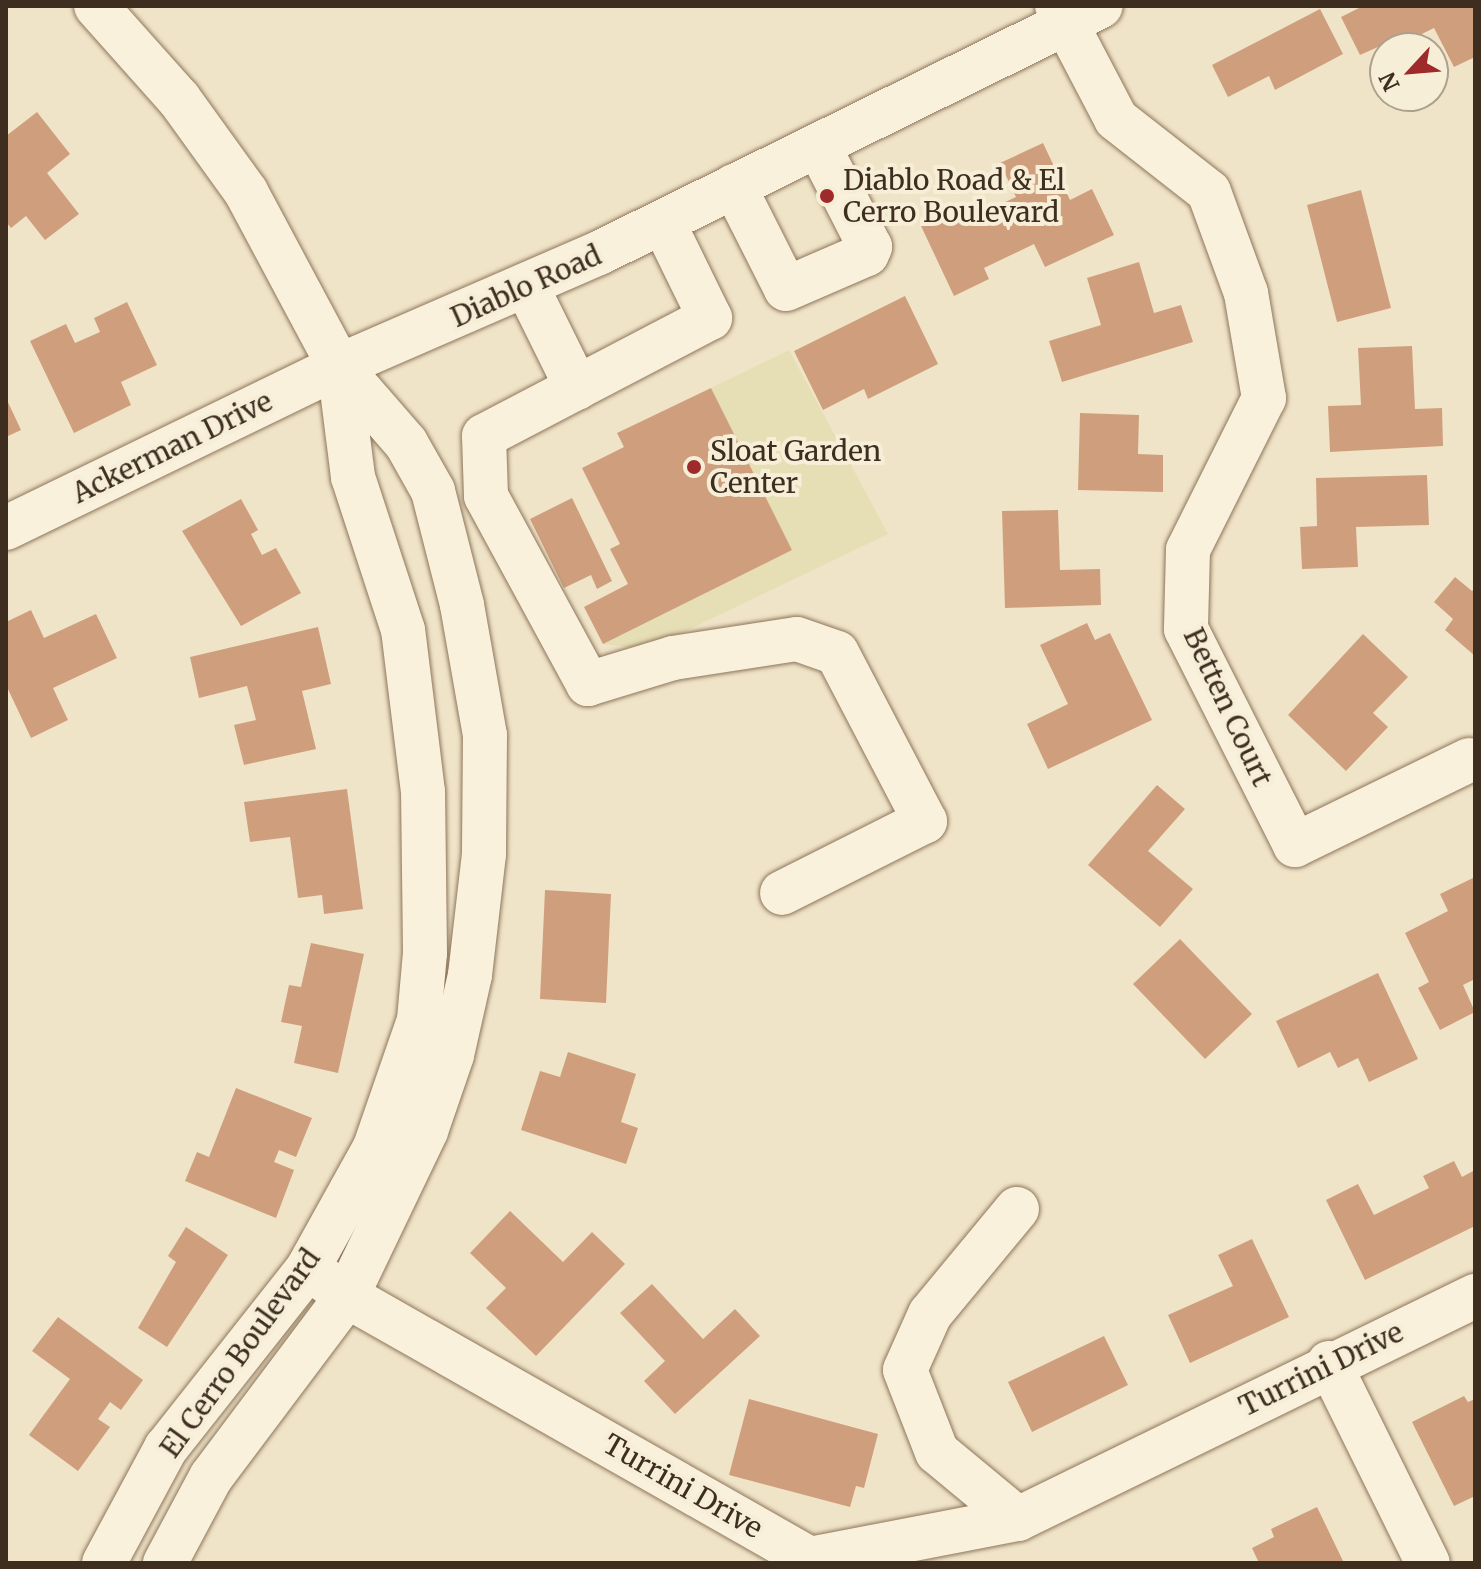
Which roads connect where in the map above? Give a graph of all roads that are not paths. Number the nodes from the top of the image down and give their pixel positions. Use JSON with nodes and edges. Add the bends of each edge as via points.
{"nodes":[{"id":1,"x":96,"y":6,"type":"edge"},
{"id":2,"x":1074,"y":12,"type":"edge"},
{"id":3,"x":818,"y":145,"type":"junction"},
{"id":4,"x":734,"y":186,"type":"junction"},
{"id":5,"x":663,"y":222,"type":"junction"},
{"id":6,"x":526,"y":285,"type":"junction"},
{"id":7,"x":339,"y":366,"type":"junction"},
{"id":8,"x":577,"y":388,"type":"junction"},
{"id":9,"x":6,"y":528,"type":"edge"},
{"id":10,"x":1469,"y":760,"type":"dead end"},
{"id":11,"x":782,"y":893,"type":"dead end"},
{"id":12,"x":1017,"y":1209,"type":"dead end"},
{"id":13,"x":308,"y":1268,"type":"junction"},
{"id":14,"x":347,"y":1296,"type":"junction"},
{"id":15,"x":1475,"y":1296,"type":"edge"},
{"id":16,"x":1329,"y":1363,"type":"junction"},
{"id":17,"x":1018,"y":1519,"type":"junction"},
{"id":18,"x":810,"y":1561,"type":"edge"},
{"id":19,"x":104,"y":1563,"type":"edge"},
{"id":20,"x":165,"y":1563,"type":"edge"},
{"id":21,"x":1428,"y":1563,"type":"edge"}],
"edges":[{"from":1,"to":7,"type":"street","via":[[179,99],[246,192]]},
{"from":2,"to":3,"type":"street","name":"Diablo Road"},
{"from":2,"to":10,"type":"street","name":"Betten Court","via":[[1116,119],[1209,192],[1246,293],[1264,398],[1188,550],[1186,629],[1295,845]]},
{"from":3,"to":4,"type":"street","name":"Diablo Road"},
{"from":3,"to":4,"type":"street","via":[[870,247],[867,254],[786,289]]},
{"from":4,"to":5,"type":"street","name":"Diablo Road"},
{"from":5,"to":6,"type":"street","name":"Diablo Road"},
{"from":5,"to":8,"type":"street","via":[[710,318]]},
{"from":6,"to":7,"type":"street","name":"Diablo Road"},
{"from":6,"to":8,"type":"street"},
{"from":7,"to":9,"type":"street","name":"Ackerman Drive"},
{"from":7,"to":13,"type":"street","name":"El Cerro Boulevard","via":[[353,477],[403,630],[423,792],[425,953],[419,1020],[375,1147]]},
{"from":7,"to":14,"type":"street","name":"El Cerro Boulevard","via":[[406,443],[433,491],[474,666],[485,735],[486,794],[478,914],[452,1055],[426,1131]]},
{"from":8,"to":11,"type":"street","via":[[484,436],[486,496],[588,684],[673,658],[797,639],[837,653],[925,821]]},
{"from":12,"to":17,"type":"street","via":[[930,1314],[905,1370],[937,1452]]},
{"from":13,"to":14,"type":"street","name":"Turrini Drive"},
{"from":13,"to":19,"type":"street","name":"El Cerro Boulevard","via":[[166,1448]]},
{"from":14,"to":18,"type":"street","name":"Turrini Drive"},
{"from":14,"to":20,"type":"street","name":"El Cerro Boulevard","via":[[211,1477]]},
{"from":15,"to":16,"type":"street","name":"Turrini Drive"},
{"from":16,"to":17,"type":"street","name":"Turrini Drive"},
{"from":16,"to":21,"type":"street"},
{"from":17,"to":18,"type":"street","name":"Turrini Drive"}]}
